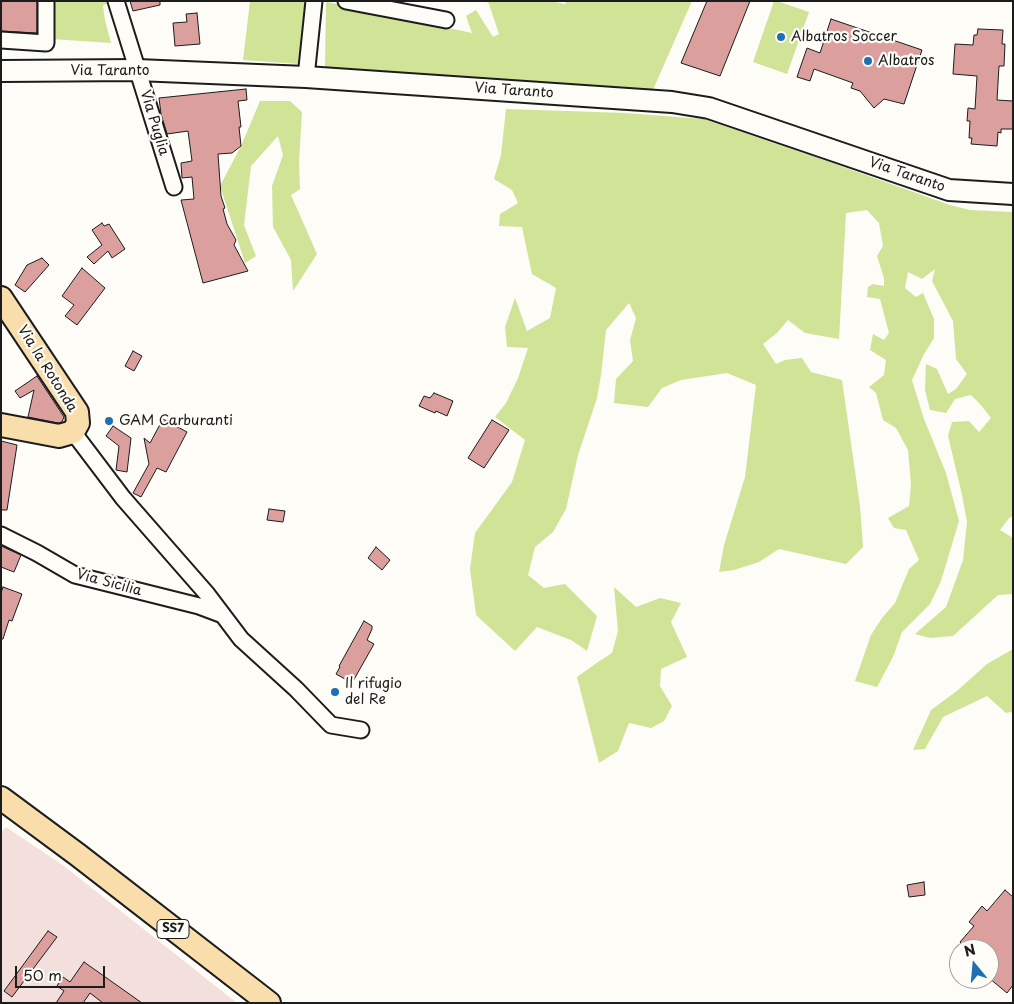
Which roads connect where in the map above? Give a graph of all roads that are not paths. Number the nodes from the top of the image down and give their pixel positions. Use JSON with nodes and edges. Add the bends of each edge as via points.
{"nodes":[{"id":1,"x":46,"y":1,"type":"edge"},
{"id":2,"x":116,"y":1,"type":"edge"},
{"id":3,"x":314,"y":1,"type":"edge"},
{"id":4,"x":346,"y":1,"type":"edge"},
{"id":5,"x":446,"y":20,"type":"dead end"},
{"id":6,"x":1,"y":40,"type":"edge"},
{"id":7,"x":1,"y":70,"type":"edge"},
{"id":8,"x":138,"y":70,"type":"junction"},
{"id":9,"x":306,"y":77,"type":"junction"},
{"id":10,"x":174,"y":187,"type":"dead end"},
{"id":11,"x":1013,"y":194,"type":"edge"},
{"id":12,"x":1,"y":298,"type":"edge"},
{"id":13,"x":1,"y":425,"type":"edge"},
{"id":14,"x":73,"y":432,"type":"junction"},
{"id":15,"x":1,"y":535,"type":"edge"},
{"id":16,"x":223,"y":614,"type":"junction"},
{"id":17,"x":361,"y":730,"type":"dead end"},
{"id":18,"x":1,"y":798,"type":"edge"},
{"id":19,"x":269,"y":1003,"type":"edge"}],
"edges":[{"from":1,"to":6,"type":"street","via":[[46,43]]},
{"from":2,"to":8,"type":"street","name":"Via Puglia"},
{"from":3,"to":9,"type":"street"},
{"from":4,"to":5,"type":"street"},
{"from":7,"to":8,"type":"street","name":"Via Taranto"},
{"from":8,"to":9,"type":"street","name":"Via Taranto"},
{"from":8,"to":10,"type":"street","name":"Via Puglia"},
{"from":9,"to":11,"type":"street","name":"Via Taranto","via":[[659,100],[709,108],[949,190]]},
{"from":12,"to":14,"type":"main road","name":"Via la Rotonda","via":[[77,412],[78,423]]},
{"from":13,"to":14,"type":"main road","name":"Via la Rotonda","via":[[59,436]]},
{"from":14,"to":16,"type":"street","via":[[123,498]]},
{"from":15,"to":16,"type":"street","name":"Via Sicilia","via":[[75,575]]},
{"from":16,"to":17,"type":"street","via":[[242,639],[331,725]]},
{"from":18,"to":19,"type":"main road","number":"SS7"}]}
